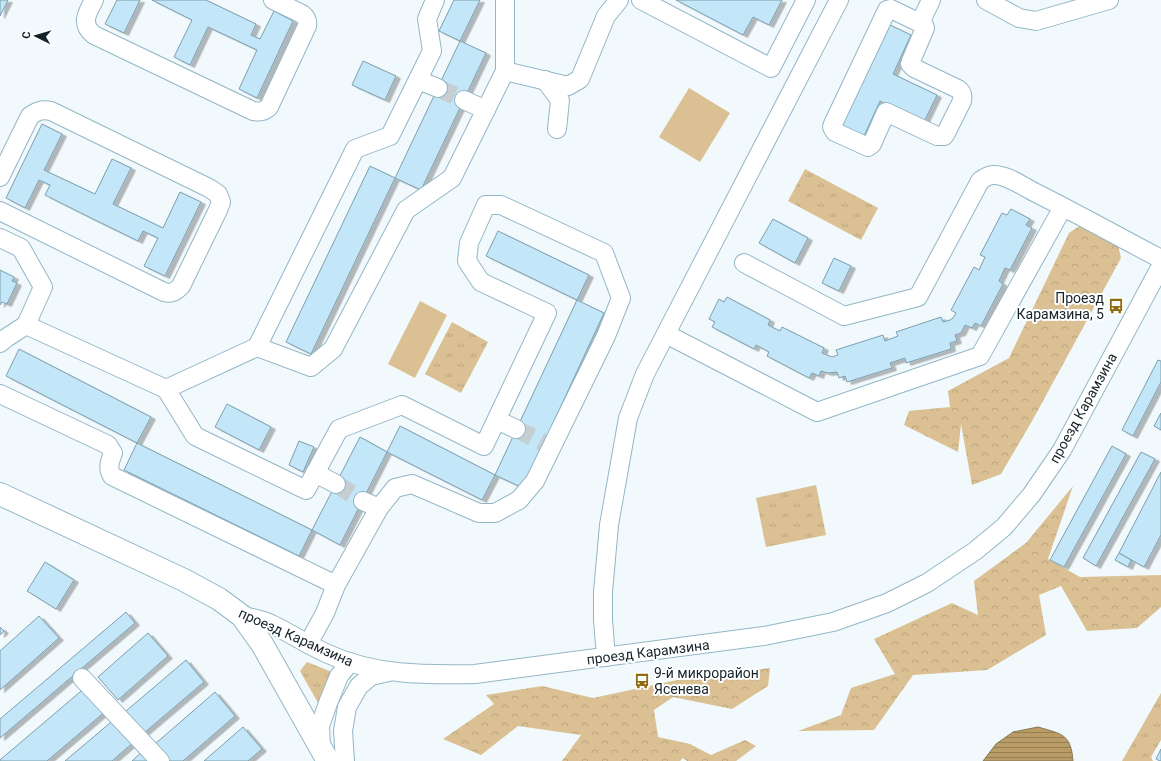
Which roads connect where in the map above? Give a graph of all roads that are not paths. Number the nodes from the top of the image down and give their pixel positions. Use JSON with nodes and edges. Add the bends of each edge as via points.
{"nodes":[{"id":1,"x":94,"y":0,"type":"edge"},
{"id":2,"x":273,"y":0,"type":"edge"},
{"id":3,"x":435,"y":0,"type":"edge"},
{"id":4,"x":505,"y":0,"type":"edge"},
{"id":5,"x":619,"y":0,"type":"edge"},
{"id":6,"x":640,"y":0,"type":"edge"},
{"id":7,"x":806,"y":0,"type":"edge"},
{"id":8,"x":839,"y":0,"type":"edge"},
{"id":9,"x":931,"y":0,"type":"edge"},
{"id":10,"x":986,"y":0,"type":"edge"},
{"id":11,"x":1108,"y":0,"type":"edge"},
{"id":12,"x":920,"y":23,"type":"junction"},
{"id":13,"x":506,"y":71,"type":"junction"},
{"id":14,"x":418,"y":80,"type":"junction"},
{"id":15,"x":545,"y":80,"type":"junction"},
{"id":16,"x":438,"y":88,"type":"tunnel mouth"},
{"id":17,"x":464,"y":100,"type":"tunnel mouth"},
{"id":18,"x":486,"y":110,"type":"junction"},
{"id":19,"x":557,"y":129,"type":"dead end"},
{"id":20,"x":0,"y":177,"type":"edge"},
{"id":21,"x":1063,"y":207,"type":"junction"},
{"id":22,"x":0,"y":211,"type":"edge"},
{"id":23,"x":31,"y":227,"type":"junction"},
{"id":24,"x":0,"y":238,"type":"edge"},
{"id":25,"x":21,"y":248,"type":"junction"},
{"id":26,"x":1161,"y":259,"type":"edge"},
{"id":27,"x":744,"y":263,"type":"dead end"},
{"id":28,"x":1161,"y":266,"type":"edge"},
{"id":29,"x":26,"y":326,"type":"junction"},
{"id":30,"x":666,"y":334,"type":"junction"},
{"id":31,"x":2,"y":339,"type":"edge"},
{"id":32,"x":257,"y":347,"type":"junction"},
{"id":33,"x":166,"y":389,"type":"junction"},
{"id":34,"x":0,"y":394,"type":"edge"},
{"id":35,"x":497,"y":420,"type":"junction"},
{"id":36,"x":516,"y":429,"type":"tunnel mouth"},
{"id":37,"x":315,"y":473,"type":"junction"},
{"id":38,"x":336,"y":484,"type":"tunnel mouth"},
{"id":39,"x":0,"y":494,"type":"edge"},
{"id":40,"x":336,"y":584,"type":"junction"},
{"id":41,"x":242,"y":616,"type":"junction"},
{"id":42,"x":308,"y":644,"type":"junction"},
{"id":43,"x":606,"y":657,"type":"junction"},
{"id":44,"x":350,"y":662,"type":"junction"},
{"id":45,"x":389,"y":672,"type":"junction"},
{"id":46,"x":82,"y":678,"type":"dead end"},
{"id":47,"x":324,"y":755,"type":"edge"},
{"id":48,"x":160,"y":761,"type":"edge"},
{"id":49,"x":345,"y":761,"type":"edge"}],
"edges":[{"from":1,"to":2,"type":"street","via":[[86,16],[87,26],[94,35],[253,111],[260,112],[269,107],[308,21],[302,14]]},
{"from":3,"to":14,"type":"street","via":[[427,19],[432,51]]},
{"from":4,"to":13,"type":"street"},
{"from":5,"to":15,"type":"street","via":[[606,16],[580,79],[568,86]]},
{"from":6,"to":7,"type":"street","via":[[771,68]]},
{"from":8,"to":30,"type":"street"},
{"from":9,"to":12,"type":"street"},
{"from":10,"to":11,"type":"street","via":[[1019,18],[1036,21]]},
{"from":12,"to":12,"type":"street","via":[[891,9],[887,10],[833,124],[835,132],[868,147],[872,144],[886,112],[937,136],[944,136],[962,96],[958,89],[910,64],[925,28]]},
{"from":13,"to":15,"type":"street"},
{"from":13,"to":18,"type":"street"},
{"from":14,"to":16,"type":"street"},
{"from":14,"to":32,"type":"street","via":[[390,136],[355,149]]},
{"from":15,"to":19,"type":"street","via":[[560,100]]},
{"from":17,"to":18,"type":"street"},
{"from":18,"to":32,"type":"street","via":[[452,178],[406,210],[332,349],[311,367]]},
{"from":20,"to":23,"type":"street","via":[[30,116],[36,111],[44,110],[51,111],[209,188],[218,194],[221,202],[181,286],[171,293],[164,292]]},
{"from":21,"to":26,"type":"street"},
{"from":21,"to":27,"type":"street","via":[[1003,176],[988,176],[980,181],[918,297],[844,316]]},
{"from":21,"to":30,"type":"street","via":[[980,356],[817,412]]},
{"from":22,"to":23,"type":"street"},
{"from":23,"to":25,"type":"street"},
{"from":24,"to":25,"type":"street"},
{"from":25,"to":29,"type":"street","via":[[43,288]]},
{"from":28,"to":43,"type":"street","name":"проезд Карамзина","via":[[1062,450],[1032,494],[1004,527],[975,551],[921,586],[887,603],[833,622],[764,636]]},
{"from":29,"to":31,"type":"street"},
{"from":29,"to":33,"type":"street"},
{"from":30,"to":43,"type":"street","via":[[645,374],[628,418],[609,525],[603,620]]},
{"from":32,"to":33,"type":"street"},
{"from":33,"to":37,"type":"street","via":[[196,436],[306,490]]},
{"from":34,"to":40,"type":"street","via":[[108,445],[113,453],[109,463],[112,476]]},
{"from":35,"to":36,"type":"street"},
{"from":35,"to":37,"type":"street","via":[[484,446],[402,405],[339,429]]},
{"from":35,"to":40,"type":"street","via":[[547,314],[481,282],[467,261],[469,243],[486,206],[500,205],[604,253],[621,298],[606,336],[548,445],[534,481],[519,500],[495,512],[479,513],[412,484],[395,488],[371,504]]},
{"from":37,"to":38,"type":"street"},
{"from":39,"to":41,"type":"main road","name":"проезд Карамзина","via":[[184,580],[219,599]]},
{"from":40,"to":42,"type":"street","via":[[325,613]]},
{"from":41,"to":42,"type":"street","name":"проезд Карамзина","via":[[270,623]]},
{"from":41,"to":47,"type":"main road","via":[[262,644]]},
{"from":42,"to":44,"type":"street","name":"проезд Карамзина"},
{"from":43,"to":45,"type":"street","name":"проезд Карамзина","via":[[475,674],[431,675]]},
{"from":44,"to":45,"type":"street","name":"проезд Карамзина"},
{"from":44,"to":47,"type":"street","via":[[339,676],[320,726]]},
{"from":45,"to":49,"type":"street","via":[[371,676],[359,686],[347,707],[343,731]]},
{"from":46,"to":48,"type":"street"}]}
